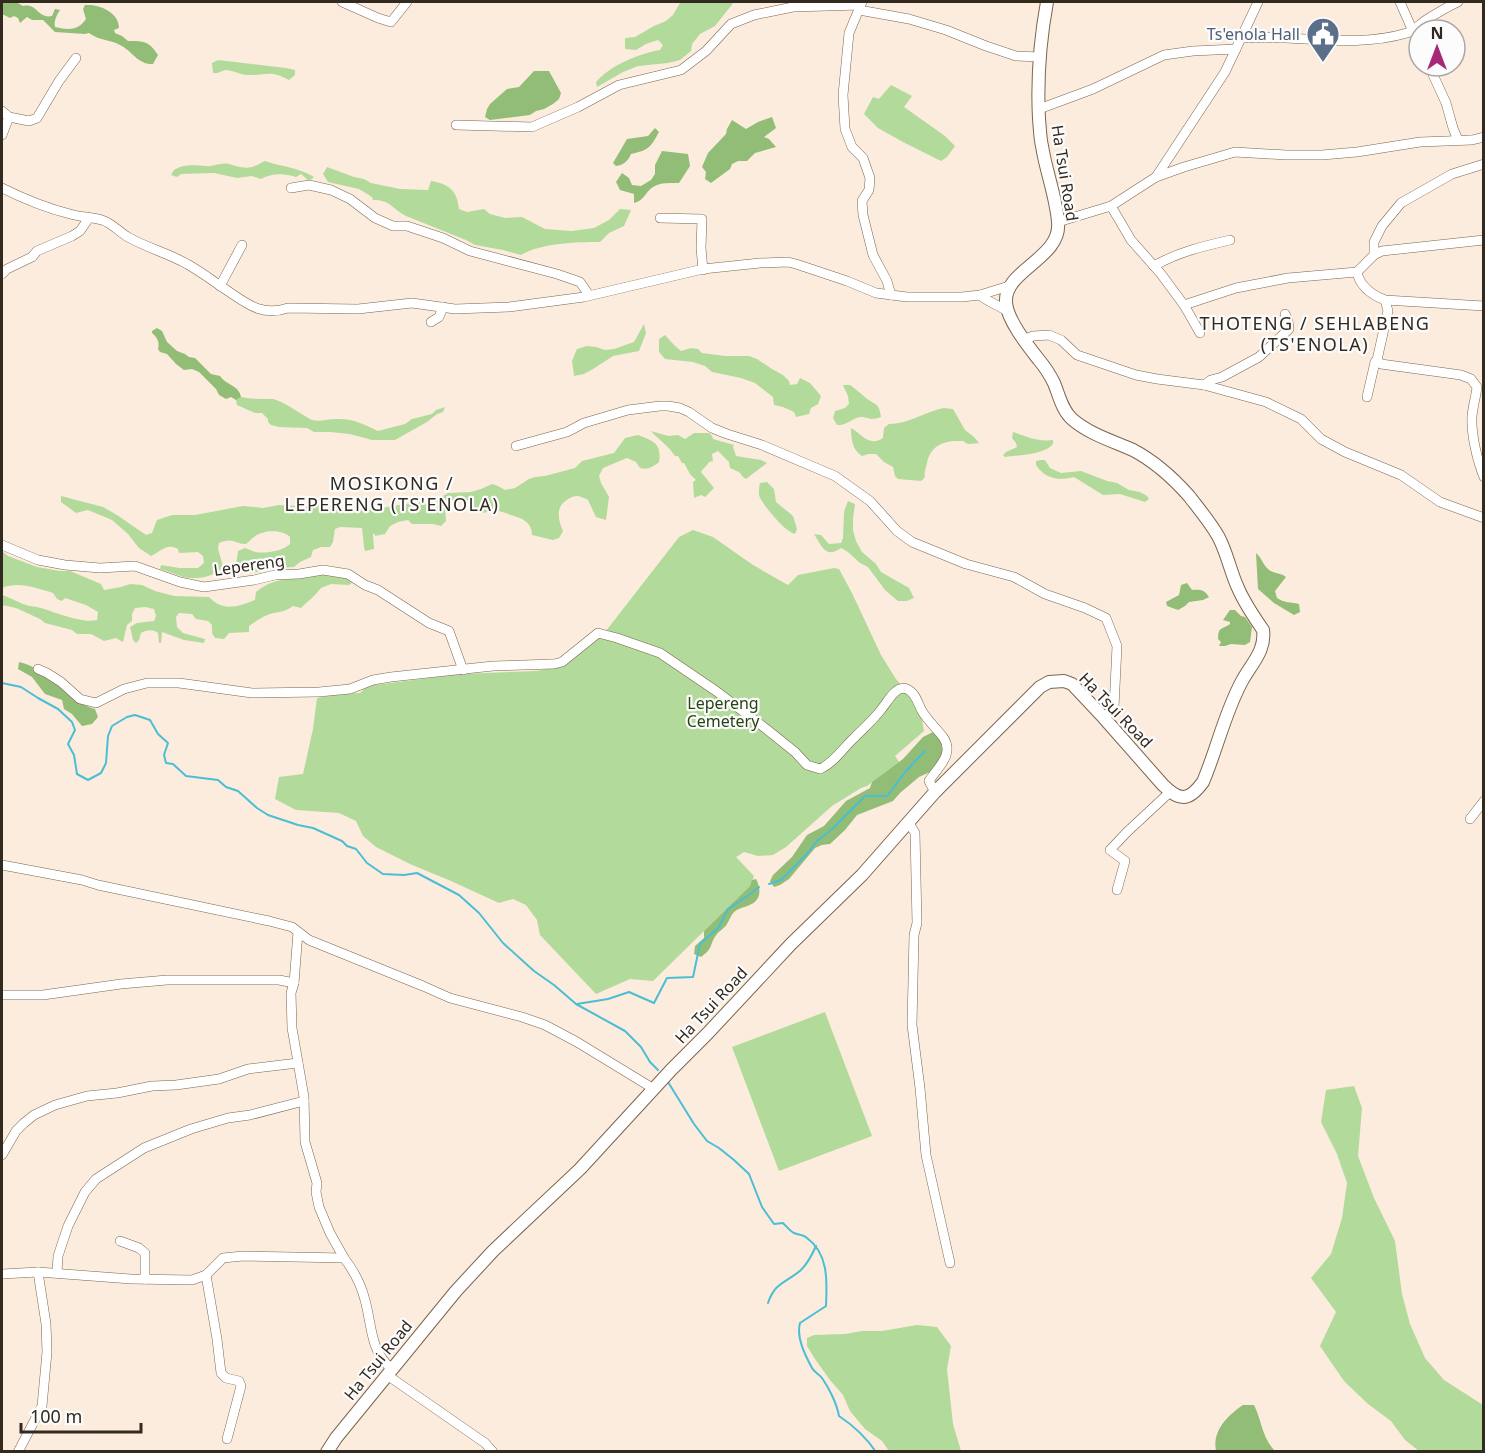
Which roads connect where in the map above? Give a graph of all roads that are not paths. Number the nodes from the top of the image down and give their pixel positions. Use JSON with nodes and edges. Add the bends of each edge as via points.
{"nodes":[{"id":1,"x":342,"y":2,"type":"edge"},
{"id":2,"x":407,"y":2,"type":"edge"},
{"id":3,"x":1047,"y":2,"type":"edge"},
{"id":4,"x":1258,"y":2,"type":"edge"},
{"id":5,"x":1400,"y":2,"type":"edge"},
{"id":6,"x":1458,"y":2,"type":"edge"},
{"id":7,"x":860,"y":6,"type":"edge"},
{"id":8,"x":1407,"y":18,"type":"edge"},
{"id":9,"x":1430,"y":18,"type":"edge"},
{"id":10,"x":1407,"y":32,"type":"edge"},
{"id":11,"x":1241,"y":38,"type":"junction"},
{"id":12,"x":1236,"y":49,"type":"junction"},
{"id":13,"x":1040,"y":57,"type":"junction"},
{"id":14,"x":76,"y":58,"type":"dead end"},
{"id":15,"x":1435,"y":78,"type":"edge"},
{"id":16,"x":1039,"y":109,"type":"junction"},
{"id":17,"x":5,"y":114,"type":"edge"},
{"id":18,"x":456,"y":125,"type":"dead end"},
{"id":19,"x":2,"y":135,"type":"edge"},
{"id":20,"x":1484,"y":137,"type":"edge"},
{"id":21,"x":1458,"y":140,"type":"junction"},
{"id":22,"x":1484,"y":164,"type":"edge"},
{"id":23,"x":1156,"y":177,"type":"junction"},
{"id":24,"x":2,"y":188,"type":"edge"},
{"id":25,"x":291,"y":188,"type":"dead end"},
{"id":26,"x":1111,"y":206,"type":"junction"},
{"id":27,"x":89,"y":218,"type":"junction"},
{"id":28,"x":660,"y":218,"type":"dead end"},
{"id":29,"x":1059,"y":222,"type":"junction"},
{"id":30,"x":1230,"y":240,"type":"dead end"},
{"id":31,"x":1484,"y":240,"type":"edge"},
{"id":32,"x":242,"y":245,"type":"dead end"},
{"id":33,"x":1374,"y":255,"type":"junction"},
{"id":34,"x":1154,"y":266,"type":"junction"},
{"id":35,"x":703,"y":270,"type":"junction"},
{"id":36,"x":1357,"y":272,"type":"junction"},
{"id":37,"x":2,"y":274,"type":"edge"},
{"id":38,"x":220,"y":286,"type":"junction"},
{"id":39,"x":1010,"y":286,"type":"junction"},
{"id":40,"x":589,"y":295,"type":"junction"},
{"id":41,"x":891,"y":295,"type":"junction"},
{"id":42,"x":980,"y":295,"type":"junction"},
{"id":43,"x":1385,"y":300,"type":"junction"},
{"id":44,"x":1184,"y":305,"type":"junction"},
{"id":45,"x":1483,"y":305,"type":"edge"},
{"id":46,"x":443,"y":308,"type":"junction"},
{"id":47,"x":1008,"y":311,"type":"junction"},
{"id":48,"x":1285,"y":314,"type":"dead end"},
{"id":49,"x":431,"y":322,"type":"dead end"},
{"id":50,"x":1200,"y":333,"type":"dead end"},
{"id":51,"x":1023,"y":340,"type":"junction"},
{"id":52,"x":1377,"y":360,"type":"junction"},
{"id":53,"x":1480,"y":384,"type":"edge"},
{"id":54,"x":1204,"y":385,"type":"junction"},
{"id":55,"x":1367,"y":397,"type":"dead end"},
{"id":56,"x":516,"y":446,"type":"dead end"},
{"id":57,"x":1484,"y":477,"type":"edge"},
{"id":58,"x":1484,"y":518,"type":"edge"},
{"id":59,"x":2,"y":545,"type":"edge"},
{"id":60,"x":38,"y":669,"type":"dead end"},
{"id":61,"x":463,"y":670,"type":"junction"},
{"id":62,"x":1104,"y":718,"type":"junction"},
{"id":63,"x":935,"y":792,"type":"junction"},
{"id":64,"x":1170,"y":792,"type":"junction"},
{"id":65,"x":1484,"y":801,"type":"edge"},
{"id":66,"x":1470,"y":819,"type":"dead end"},
{"id":67,"x":909,"y":823,"type":"junction"},
{"id":68,"x":2,"y":865,"type":"edge"},
{"id":69,"x":1116,"y":890,"type":"dead end"},
{"id":70,"x":298,"y":932,"type":"junction"},
{"id":71,"x":294,"y":983,"type":"junction"},
{"id":72,"x":2,"y":995,"type":"edge"},
{"id":73,"x":298,"y":1063,"type":"junction"},
{"id":74,"x":654,"y":1089,"type":"junction"},
{"id":75,"x":304,"y":1101,"type":"junction"},
{"id":76,"x":2,"y":1155,"type":"edge"},
{"id":77,"x":120,"y":1241,"type":"dead end"},
{"id":78,"x":344,"y":1258,"type":"junction"},
{"id":79,"x":950,"y":1263,"type":"dead end"},
{"id":80,"x":38,"y":1272,"type":"junction"},
{"id":81,"x":57,"y":1273,"type":"junction"},
{"id":82,"x":2,"y":1274,"type":"edge"},
{"id":83,"x":206,"y":1275,"type":"junction"},
{"id":84,"x":145,"y":1279,"type":"junction"},
{"id":85,"x":390,"y":1372,"type":"junction"},
{"id":86,"x":227,"y":1439,"type":"dead end"},
{"id":87,"x":18,"y":1452,"type":"edge"},
{"id":88,"x":327,"y":1452,"type":"edge"},
{"id":89,"x":493,"y":1452,"type":"edge"}],
"edges":[{"from":1,"to":2,"type":"street","via":[[391,22]]},
{"from":3,"to":13,"type":"street","name":"Ha Tsui Road"},
{"from":4,"to":11,"type":"street"},
{"from":5,"to":8,"type":"street"},
{"from":6,"to":9,"type":"street"},
{"from":7,"to":13,"type":"street","via":[[946,30],[1016,56]]},
{"from":7,"to":18,"type":"street","via":[[793,7],[754,15],[731,24],[681,70],[619,85],[532,127]]},
{"from":7,"to":41,"type":"street","via":[[849,33],[843,96],[845,129],[870,178],[862,201],[863,214],[873,255],[888,281]]},
{"from":10,"to":11,"type":"street","via":[[1387,38],[1335,41]]},
{"from":11,"to":12,"type":"street"},
{"from":12,"to":16,"type":"street","via":[[1164,55],[1094,89]]},
{"from":12,"to":23,"type":"street"},
{"from":13,"to":16,"type":"street","name":"Ha Tsui Road"},
{"from":14,"to":17,"type":"street","via":[[37,118],[29,121]]},
{"from":15,"to":21,"type":"street"},
{"from":16,"to":29,"type":"street","name":"Ha Tsui Road","via":[[1041,145]]},
{"from":17,"to":19,"type":"street"},
{"from":20,"to":21,"type":"street"},
{"from":21,"to":23,"type":"street","via":[[1322,155],[1235,152]]},
{"from":22,"to":33,"type":"street","via":[[1452,174],[1401,203],[1374,242]]},
{"from":23,"to":26,"type":"street"},
{"from":24,"to":27,"type":"street","via":[[32,203]]},
{"from":25,"to":40,"type":"street","via":[[309,185],[331,190],[393,226],[407,226],[471,251],[580,282]]},
{"from":26,"to":29,"type":"street"},
{"from":26,"to":34,"type":"street","via":[[1131,240]]},
{"from":27,"to":37,"type":"street","via":[[80,231],[37,251]]},
{"from":27,"to":38,"type":"street","via":[[102,220],[126,236],[176,258]]},
{"from":28,"to":35,"type":"street","via":[[702,219]]},
{"from":29,"to":39,"type":"street","name":"Ha Tsui Road","via":[[1051,246]]},
{"from":30,"to":34,"type":"street","via":[[1200,247]]},
{"from":31,"to":33,"type":"street"},
{"from":32,"to":38,"type":"street"},
{"from":33,"to":36,"type":"street"},
{"from":34,"to":44,"type":"street"},
{"from":35,"to":40,"type":"street"},
{"from":35,"to":41,"type":"street","via":[[788,262]]},
{"from":36,"to":43,"type":"street","via":[[1358,280],[1372,296]]},
{"from":36,"to":44,"type":"street","via":[[1288,278],[1236,288]]},
{"from":38,"to":46,"type":"street","via":[[251,307],[265,311],[358,309],[412,303]]},
{"from":39,"to":42,"type":"street"},
{"from":39,"to":47,"type":"street","via":[[1005,300]]},
{"from":40,"to":46,"type":"street","via":[[509,307]]},
{"from":41,"to":42,"type":"street"},
{"from":42,"to":47,"type":"street"},
{"from":43,"to":45,"type":"street"},
{"from":43,"to":52,"type":"street","via":[[1388,311]]},
{"from":44,"to":50,"type":"street"},
{"from":46,"to":49,"type":"street"},
{"from":47,"to":51,"type":"street"},
{"from":48,"to":54,"type":"street","via":[[1289,329],[1259,357]]},
{"from":51,"to":54,"type":"street","via":[[1049,335],[1077,355],[1136,375]]},
{"from":51,"to":64,"type":"street","via":[[1053,380],[1070,418],[1154,463],[1186,494],[1219,537],[1239,590],[1263,630],[1263,646],[1233,698],[1203,782],[1189,796],[1179,797]]},
{"from":52,"to":53,"type":"street","via":[[1381,364],[1461,375]]},
{"from":52,"to":55,"type":"street"},
{"from":53,"to":57,"type":"street","via":[[1472,414]]},
{"from":54,"to":58,"type":"street","via":[[1266,402],[1301,418],[1321,439],[1401,475],[1440,502]]},
{"from":56,"to":62,"type":"street","via":[[615,413],[668,406],[689,412],[712,428],[835,476],[870,501],[912,542],[966,564],[1014,577],[1106,618],[1117,646],[1114,708]]},
{"from":59,"to":61,"type":"street","name":"Lepereng","via":[[38,560],[100,568],[135,566],[204,587],[323,570],[348,574],[449,631]]},
{"from":60,"to":61,"type":"street","via":[[80,699],[96,703],[147,683],[179,683],[252,693],[319,692],[350,689],[373,680]]},
{"from":61,"to":63,"type":"street","via":[[554,664],[562,662],[597,633],[617,638],[660,653],[765,728],[807,765],[820,769],[869,723],[895,691],[908,689],[948,749],[929,781]]},
{"from":62,"to":63,"type":"street","name":"Ha Tsui Road","via":[[1072,684],[1049,682]]},
{"from":62,"to":64,"type":"street","name":"Ha Tsui Road"},
{"from":63,"to":67,"type":"street","name":"Ha Tsui Road"},
{"from":64,"to":69,"type":"street","via":[[1110,850],[1125,861]]},
{"from":65,"to":66,"type":"street"},
{"from":67,"to":74,"type":"street","name":"Ha Tsui Road"},
{"from":67,"to":79,"type":"street","via":[[915,832],[917,923],[912,1025],[926,1155]]},
{"from":68,"to":70,"type":"street","via":[[269,921]]},
{"from":70,"to":71,"type":"street"},
{"from":70,"to":74,"type":"street","via":[[450,999],[545,1025]]},
{"from":71,"to":72,"type":"street","via":[[167,980],[42,995]]},
{"from":71,"to":73,"type":"street","via":[[292,1028]]},
{"from":73,"to":75,"type":"street"},
{"from":73,"to":76,"type":"street","via":[[248,1069],[219,1080],[152,1086],[55,1105],[24,1123]]},
{"from":74,"to":85,"type":"street","name":"Ha Tsui Road","via":[[580,1168],[493,1251]]},
{"from":75,"to":78,"type":"street","via":[[305,1142],[319,1207]]},
{"from":75,"to":81,"type":"street","via":[[191,1129],[144,1148],[96,1179],[68,1226]]},
{"from":77,"to":84,"type":"street","via":[[145,1253]]},
{"from":78,"to":83,"type":"street","via":[[223,1258]]},
{"from":78,"to":85,"type":"street","via":[[358,1278],[378,1354]]},
{"from":80,"to":81,"type":"street"},
{"from":80,"to":82,"type":"street"},
{"from":80,"to":87,"type":"street","via":[[47,1352],[43,1397]]},
{"from":81,"to":84,"type":"street"},
{"from":83,"to":84,"type":"street","via":[[192,1280]]},
{"from":83,"to":86,"type":"street","via":[[221,1373],[239,1381],[241,1386]]},
{"from":85,"to":88,"type":"street","name":"Ha Tsui Road"},
{"from":85,"to":89,"type":"street"}]}
